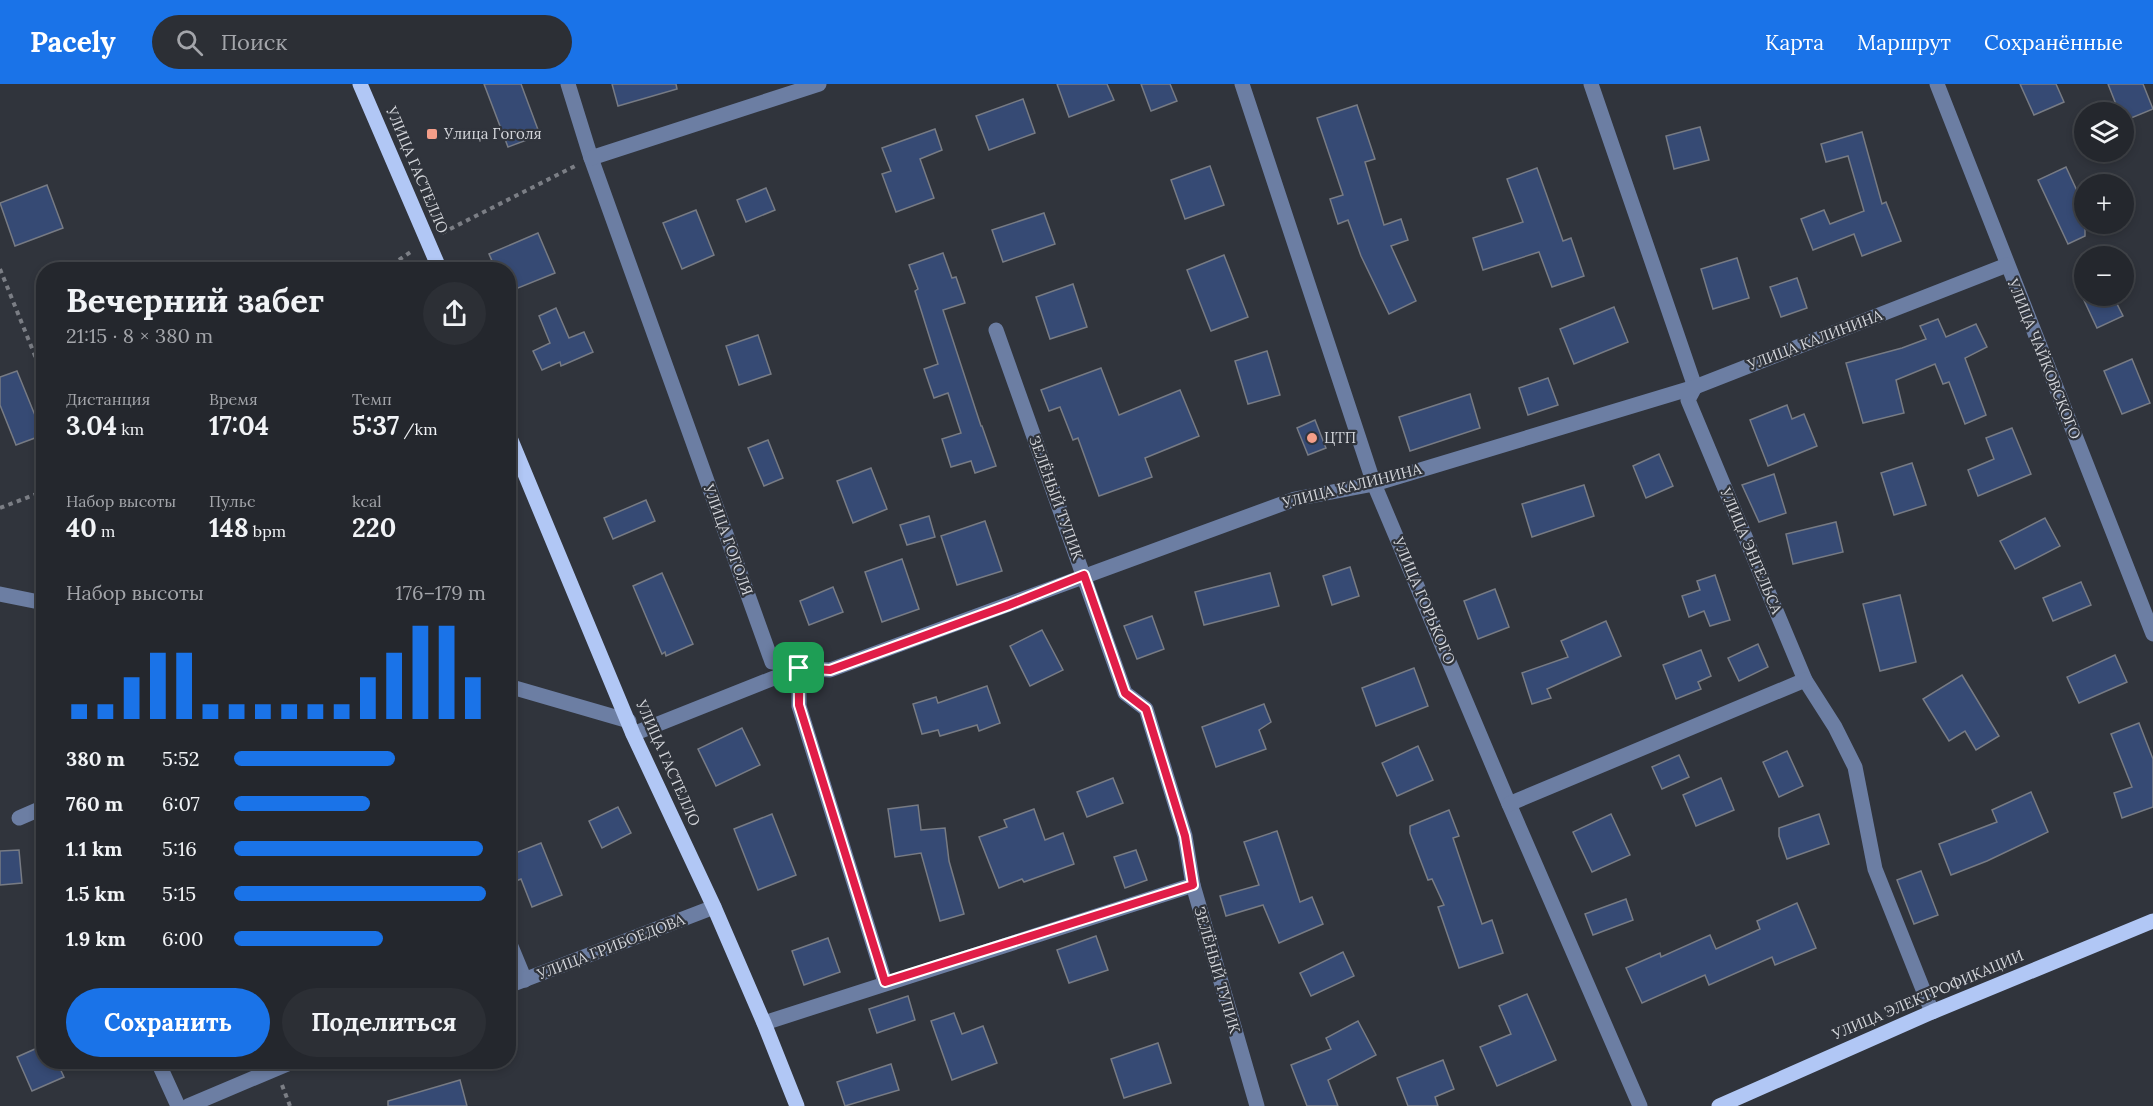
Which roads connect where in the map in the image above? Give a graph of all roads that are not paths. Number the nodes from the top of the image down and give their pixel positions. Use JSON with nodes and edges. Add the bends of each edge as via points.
{"nodes":[{"id":1,"x":360,"y":84,"type":"edge"},
{"id":2,"x":568,"y":84,"type":"edge"},
{"id":3,"x":819,"y":84,"type":"edge"},
{"id":4,"x":1242,"y":84,"type":"edge"},
{"id":5,"x":1591,"y":84,"type":"edge"},
{"id":6,"x":1938,"y":84,"type":"edge"},
{"id":7,"x":591,"y":158,"type":"junction"},
{"id":8,"x":437,"y":262,"type":"edge"},
{"id":9,"x":2007,"y":265,"type":"junction"},
{"id":10,"x":996,"y":330,"type":"dead end"},
{"id":11,"x":1695,"y":387,"type":"junction"},
{"id":12,"x":516,"y":452,"type":"edge"},
{"id":13,"x":1374,"y":483,"type":"junction"},
{"id":14,"x":1084,"y":575,"type":"junction"},
{"id":15,"x":0,"y":594,"type":"edge"},
{"id":16,"x":36,"y":601,"type":"edge"},
{"id":17,"x":2153,"y":634,"type":"edge"},
{"id":18,"x":799,"y":668,"type":"junction"},
{"id":19,"x":1805,"y":680,"type":"junction"},
{"id":20,"x":516,"y":689,"type":"edge"},
{"id":21,"x":631,"y":728,"type":"junction"},
{"id":22,"x":1509,"y":804,"type":"junction"},
{"id":23,"x":36,"y":811,"type":"edge"},
{"id":24,"x":19,"y":818,"type":"dead end"},
{"id":25,"x":1193,"y":885,"type":"junction"},
{"id":26,"x":714,"y":907,"type":"junction"},
{"id":27,"x":2153,"y":921,"type":"edge"},
{"id":28,"x":516,"y":959,"type":"edge"},
{"id":29,"x":525,"y":981,"type":"junction"},
{"id":30,"x":885,"y":982,"type":"junction"},
{"id":31,"x":516,"y":984,"type":"edge"},
{"id":32,"x":1932,"y":1012,"type":"junction"},
{"id":33,"x":764,"y":1023,"type":"junction"},
{"id":34,"x":161,"y":1069,"type":"edge"},
{"id":35,"x":275,"y":1069,"type":"edge"},
{"id":36,"x":178,"y":1106,"type":"edge"},
{"id":37,"x":188,"y":1106,"type":"edge"},
{"id":38,"x":797,"y":1106,"type":"edge"},
{"id":39,"x":1257,"y":1106,"type":"edge"},
{"id":40,"x":1640,"y":1106,"type":"edge"},
{"id":41,"x":1719,"y":1106,"type":"edge"}],
"edges":[{"from":1,"to":8,"type":"main road","name":"УЛИЦА ГАСТЕЛЛО"},
{"from":2,"to":7,"type":"street","name":"УЛИЦА ГОГОЛЯ"},
{"from":3,"to":7,"type":"street"},
{"from":4,"to":13,"type":"street","name":"УЛИЦА ГОРЬКОГО"},
{"from":5,"to":11,"type":"street","name":"УЛИЦА ЭНГЕЛЬСА"},
{"from":6,"to":9,"type":"street","name":"УЛИЦА ЧАЙКОВСКОГО"},
{"from":7,"to":18,"type":"street","name":"УЛИЦА ГОГОЛЯ","via":[[772,662]]},
{"from":9,"to":11,"type":"street","name":"УЛИЦА КАЛИНИНА"},
{"from":9,"to":17,"type":"street","name":"УЛИЦА ЧАЙКОВСКОГО"},
{"from":10,"to":14,"type":"street","name":"ЗЕЛЁНЫЙ ТУПИК"},
{"from":11,"to":13,"type":"street","name":"УЛИЦА КАЛИНИНА"},
{"from":11,"to":19,"type":"street","name":"УЛИЦА ЭНГЕЛЬСА","via":[[1688,400]]},
{"from":12,"to":21,"type":"main road","name":"УЛИЦА ГАСТЕЛЛО"},
{"from":13,"to":14,"type":"street","name":"УЛИЦА КАЛИНИНА","via":[[1295,499]]},
{"from":13,"to":22,"type":"street","name":"УЛИЦА ГОРЬКОГО"},
{"from":14,"to":18,"type":"street","name":"УЛИЦА КАЛИНИНА","via":[[830,670]]},
{"from":14,"to":25,"type":"street","name":"ЗЕЛЁНЫЙ ТУПИК","via":[[1125,693],[1146,709],[1185,836]]},
{"from":15,"to":16,"type":"street"},
{"from":18,"to":21,"type":"street","name":"УЛИЦА КАЛИНИНА"},
{"from":18,"to":30,"type":"street","via":[[799,705]]},
{"from":19,"to":22,"type":"street"},
{"from":19,"to":32,"type":"street","name":"УЛИЦА ЭНГЕЛЬСА","via":[[1855,767],[1875,869]]},
{"from":20,"to":21,"type":"street"},
{"from":21,"to":26,"type":"main road","name":"УЛИЦА ГАСТЕЛЛО"},
{"from":22,"to":40,"type":"street","name":"УЛИЦА ГОРЬКОГО"},
{"from":23,"to":24,"type":"street"},
{"from":25,"to":30,"type":"street"},
{"from":25,"to":39,"type":"street","name":"ЗЕЛЁНЫЙ ТУПИК"},
{"from":26,"to":29,"type":"street","name":"УЛИЦА ГРИБОЕДОВА"},
{"from":26,"to":33,"type":"main road","name":"УЛИЦА ГАСТЕЛЛО"},
{"from":27,"to":32,"type":"main road","name":"УЛИЦА ЭЛЕКТРОФИКАЦИИ"},
{"from":28,"to":29,"type":"street"},
{"from":29,"to":31,"type":"street","name":"УЛИЦА ГРИБОЕДОВА"},
{"from":30,"to":33,"type":"street"},
{"from":32,"to":41,"type":"main road","name":"УЛИЦА ЭЛЕКТРОФИКАЦИИ"},
{"from":33,"to":38,"type":"main road","name":"УЛИЦА ГАСТЕЛЛО"},
{"from":34,"to":36,"type":"street"},
{"from":35,"to":37,"type":"street"}]}
